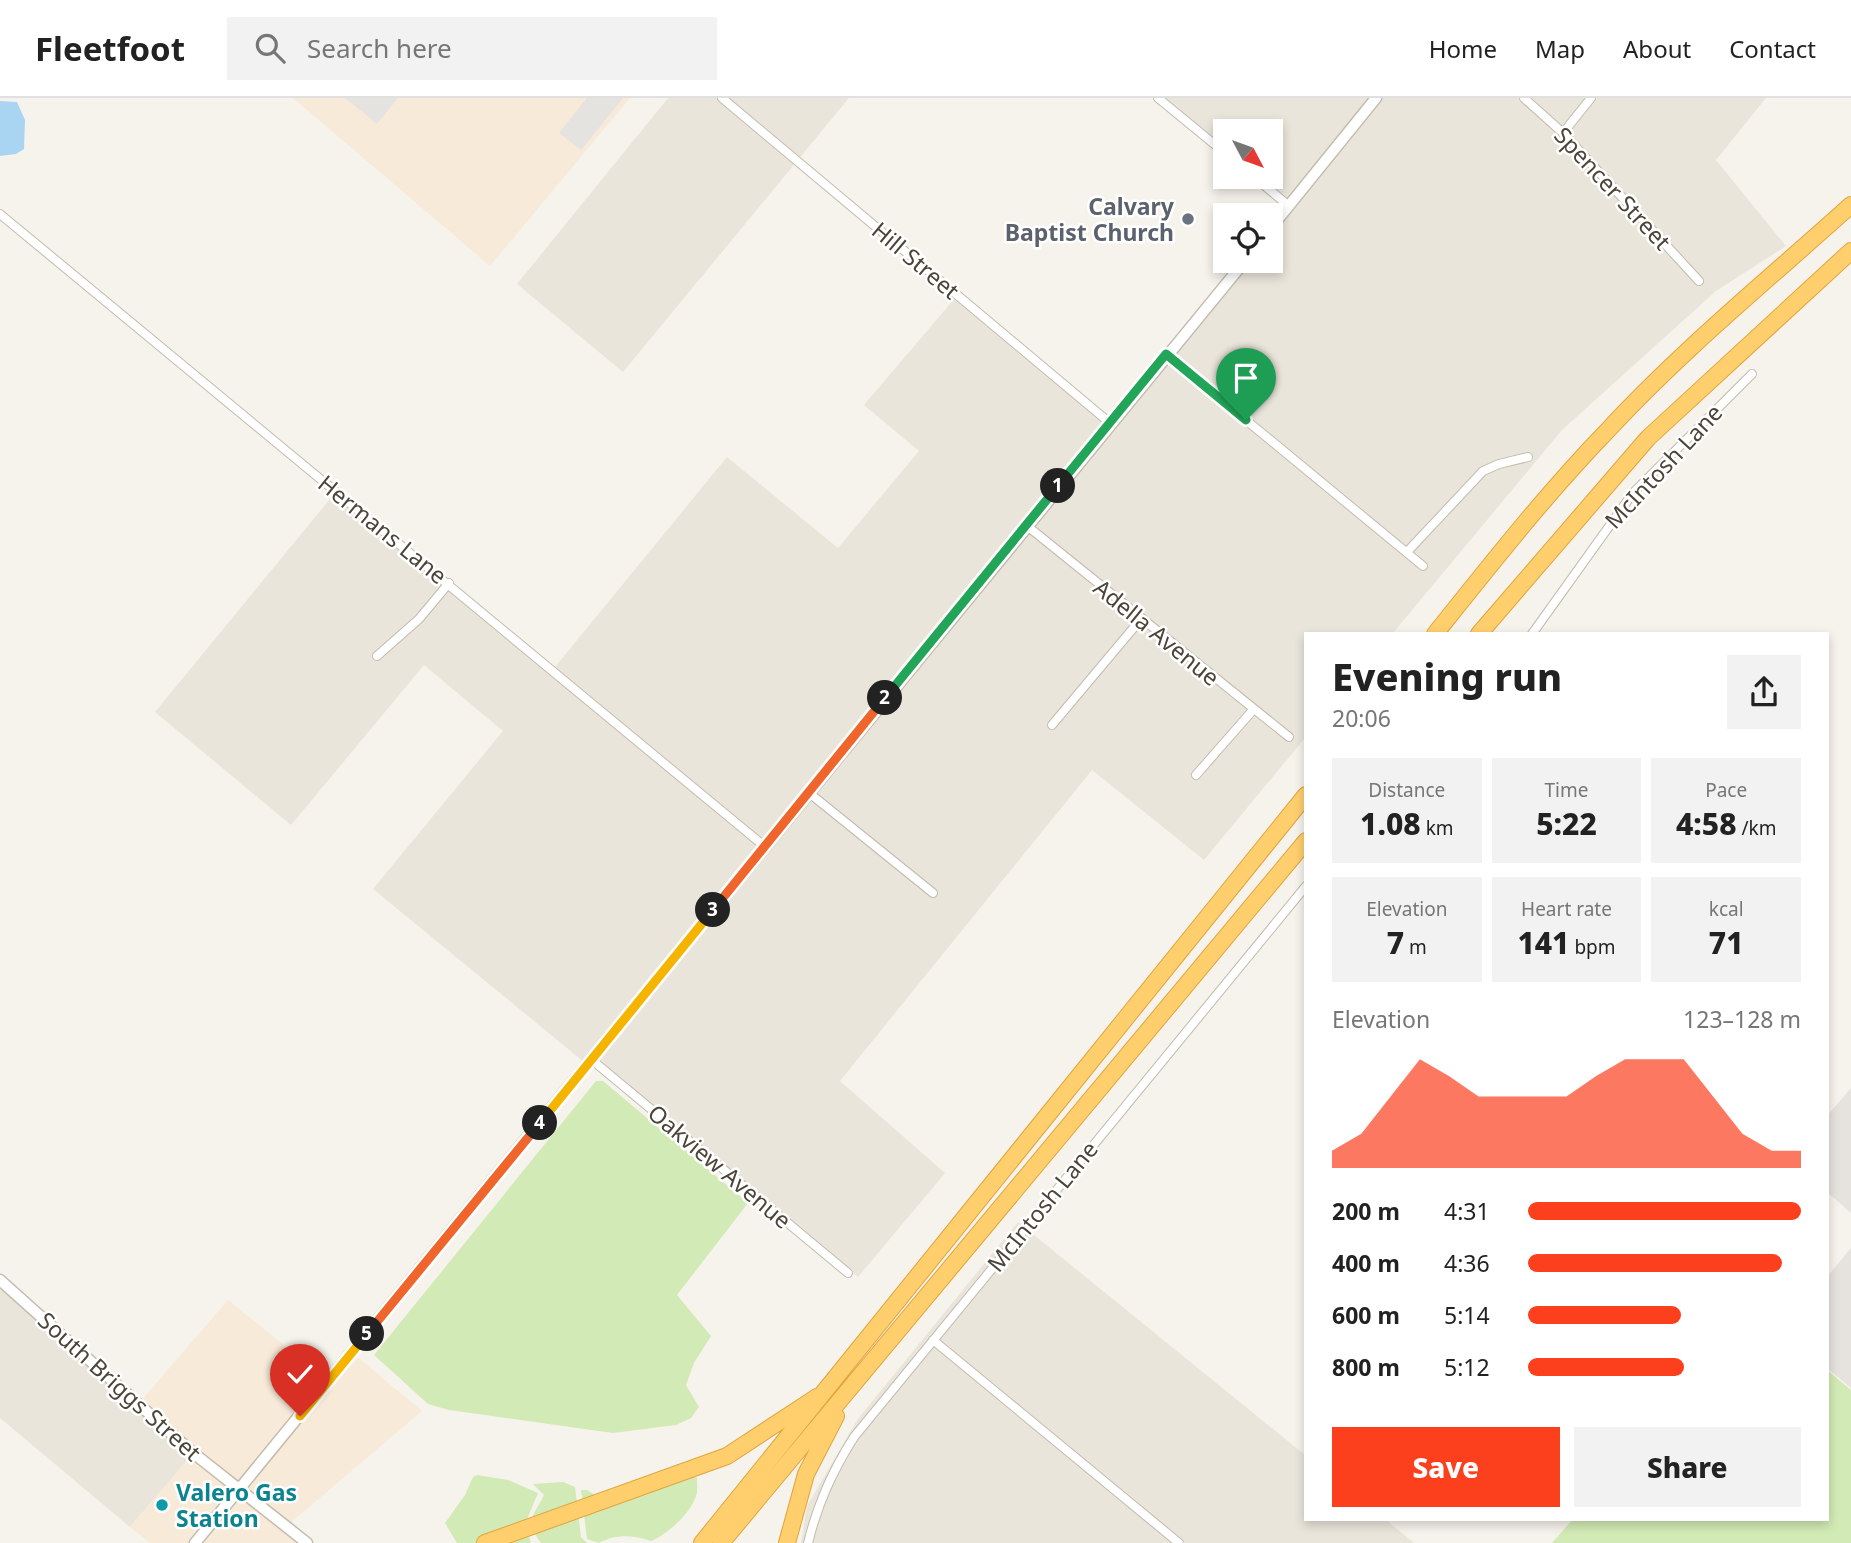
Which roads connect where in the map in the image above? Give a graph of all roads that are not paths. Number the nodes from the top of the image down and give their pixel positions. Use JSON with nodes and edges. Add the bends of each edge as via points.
{"nodes":[{"id":1,"x":722,"y":98,"type":"edge"},
{"id":2,"x":1157,"y":98,"type":"edge"},
{"id":3,"x":1524,"y":98,"type":"edge"},
{"id":4,"x":1591,"y":98,"type":"edge"},
{"id":5,"x":1373,"y":99,"type":"edge"},
{"id":6,"x":1563,"y":132,"type":"junction"},
{"id":7,"x":1213,"y":143,"type":"edge"},
{"id":8,"x":1268,"y":189,"type":"edge"},
{"id":9,"x":1851,"y":205,"type":"edge"},
{"id":10,"x":1289,"y":206,"type":"junction"},
{"id":11,"x":1283,"y":213,"type":"edge"},
{"id":12,"x":0,"y":214,"type":"edge"},
{"id":13,"x":1846,"y":255,"type":"edge"},
{"id":14,"x":1235,"y":273,"type":"edge"},
{"id":15,"x":1699,"y":281,"type":"dead end"},
{"id":16,"x":1166,"y":354,"type":"junction"},
{"id":17,"x":1752,"y":374,"type":"dead end"},
{"id":18,"x":1110,"y":423,"type":"junction"},
{"id":19,"x":1528,"y":457,"type":"dead end"},
{"id":20,"x":1026,"y":525,"type":"junction"},
{"id":21,"x":1407,"y":552,"type":"junction"},
{"id":22,"x":1423,"y":566,"type":"dead end"},
{"id":23,"x":449,"y":583,"type":"junction"},
{"id":24,"x":1140,"y":619,"type":"junction"},
{"id":25,"x":1437,"y":632,"type":"edge"},
{"id":26,"x":1481,"y":632,"type":"edge"},
{"id":27,"x":1533,"y":632,"type":"edge"},
{"id":28,"x":377,"y":656,"type":"dead end"},
{"id":29,"x":1253,"y":710,"type":"junction"},
{"id":30,"x":1052,"y":725,"type":"dead end"},
{"id":31,"x":1289,"y":737,"type":"dead end"},
{"id":32,"x":1196,"y":775,"type":"dead end"},
{"id":33,"x":808,"y":792,"type":"junction"},
{"id":34,"x":1304,"y":797,"type":"edge"},
{"id":35,"x":1304,"y":843,"type":"edge"},
{"id":36,"x":764,"y":845,"type":"junction"},
{"id":37,"x":1304,"y":889,"type":"edge"},
{"id":38,"x":933,"y":893,"type":"dead end"},
{"id":39,"x":592,"y":1060,"type":"junction"},
{"id":40,"x":848,"y":1273,"type":"dead end"},
{"id":41,"x":1,"y":1283,"type":"edge"},
{"id":42,"x":933,"y":1339,"type":"junction"},
{"id":43,"x":867,"y":1366,"type":"junction"},
{"id":44,"x":826,"y":1392,"type":"junction"},
{"id":45,"x":239,"y":1490,"type":"junction"},
{"id":46,"x":195,"y":1543,"type":"edge"},
{"id":47,"x":307,"y":1543,"type":"edge"},
{"id":48,"x":485,"y":1543,"type":"edge"},
{"id":49,"x":702,"y":1543,"type":"edge"},
{"id":50,"x":721,"y":1543,"type":"edge"},
{"id":51,"x":787,"y":1543,"type":"edge"},
{"id":52,"x":808,"y":1543,"type":"edge"},
{"id":53,"x":1179,"y":1543,"type":"edge"}],
"edges":[{"from":1,"to":18,"type":"street","name":"Hill Street"},
{"from":2,"to":7,"type":"street"},
{"from":3,"to":6,"type":"street","name":"Spencer Street"},
{"from":4,"to":6,"type":"street"},
{"from":5,"to":10,"type":"street"},
{"from":6,"to":15,"type":"street","name":"Spencer Street"},
{"from":8,"to":10,"type":"street"},
{"from":9,"to":25,"type":"highway","via":[[1716,323],[1608,429],[1513,536]]},
{"from":10,"to":11,"type":"street"},
{"from":12,"to":23,"type":"street","name":"Hermans Lane"},
{"from":13,"to":26,"type":"highway","via":[[1648,438]]},
{"from":14,"to":16,"type":"street"},
{"from":16,"to":18,"type":"street"},
{"from":16,"to":21,"type":"street"},
{"from":17,"to":27,"type":"street","name":"McIntosh Lane","via":[[1633,493]]},
{"from":18,"to":20,"type":"street"},
{"from":19,"to":21,"type":"street","via":[[1483,471]]},
{"from":20,"to":24,"type":"street","name":"Adella Avenue"},
{"from":20,"to":33,"type":"street"},
{"from":21,"to":22,"type":"street"},
{"from":23,"to":28,"type":"street","via":[[419,619]]},
{"from":23,"to":36,"type":"street","name":"Hermans Lane"},
{"from":24,"to":29,"type":"street","name":"Adella Avenue"},
{"from":24,"to":30,"type":"street"},
{"from":29,"to":31,"type":"street","name":"Adella Avenue"},
{"from":29,"to":32,"type":"street"},
{"from":33,"to":36,"type":"street"},
{"from":33,"to":38,"type":"street"},
{"from":34,"to":44,"type":"highway"},
{"from":35,"to":43,"type":"highway"},
{"from":36,"to":39,"type":"street"},
{"from":37,"to":42,"type":"street","name":"McIntosh Lane"},
{"from":39,"to":40,"type":"street","name":"Oakview Avenue"},
{"from":39,"to":45,"type":"street"},
{"from":41,"to":45,"type":"street","name":"South Briggs Street"},
{"from":42,"to":52,"type":"street","name":"McIntosh Lane","via":[[854,1437],[832,1472]]},
{"from":42,"to":53,"type":"street"},
{"from":43,"to":50,"type":"highway"},
{"from":43,"to":51,"type":"highway","via":[[816,1451]]},
{"from":44,"to":48,"type":"highway","via":[[727,1455]]},
{"from":44,"to":49,"type":"highway"},
{"from":45,"to":46,"type":"street"},
{"from":45,"to":47,"type":"street","name":"South Briggs Street"}]}
